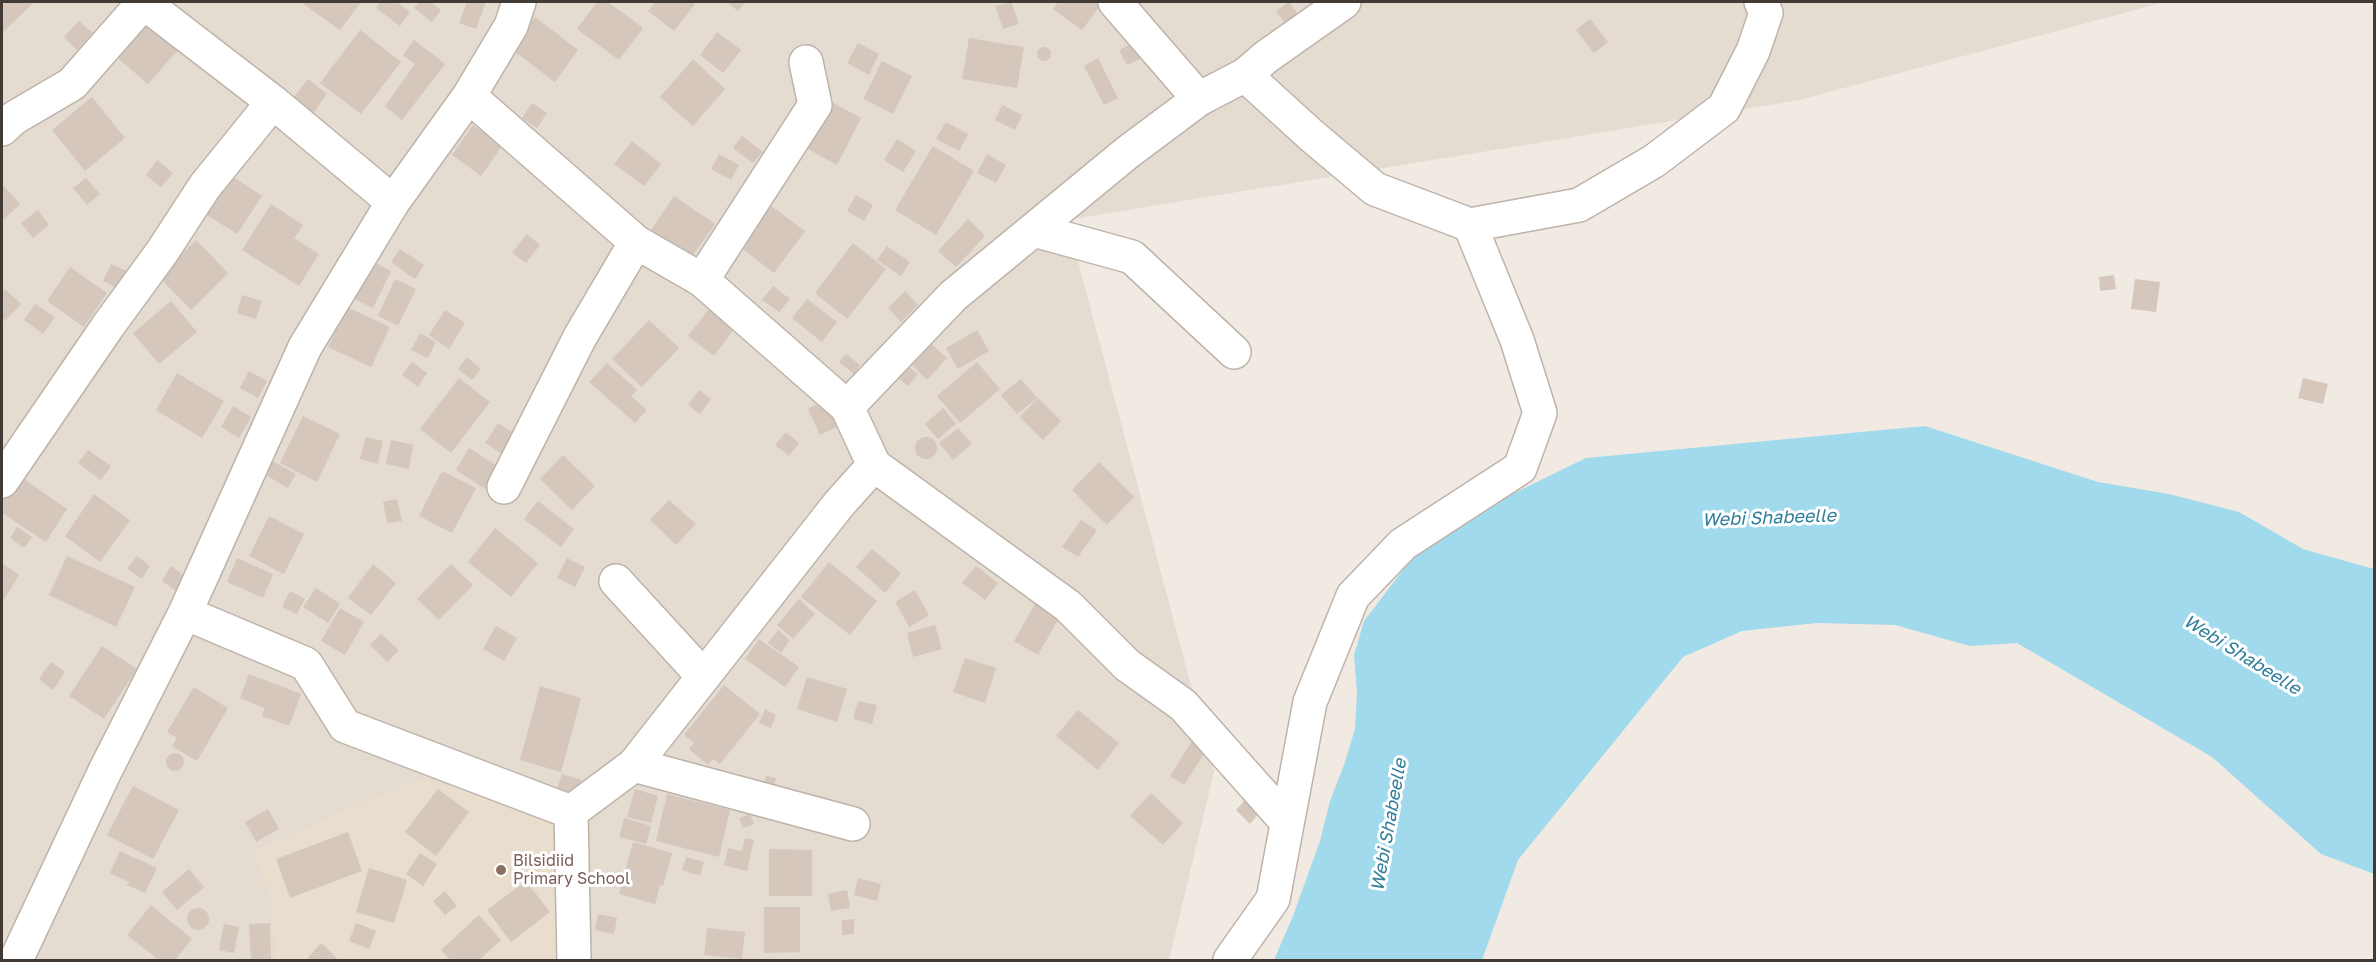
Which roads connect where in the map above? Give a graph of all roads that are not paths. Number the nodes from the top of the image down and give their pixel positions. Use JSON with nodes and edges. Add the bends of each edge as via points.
{"nodes":[{"id":1,"x":144,"y":2,"type":"edge"},
{"id":2,"x":519,"y":2,"type":"edge"},
{"id":3,"x":1115,"y":2,"type":"edge"},
{"id":4,"x":1344,"y":2,"type":"edge"},
{"id":5,"x":1761,"y":2,"type":"edge"},
{"id":6,"x":806,"y":62,"type":"dead end"},
{"id":7,"x":1245,"y":75,"type":"junction"},
{"id":8,"x":469,"y":96,"type":"junction"},
{"id":9,"x":1199,"y":99,"type":"junction"},
{"id":10,"x":273,"y":102,"type":"junction"},
{"id":11,"x":2,"y":129,"type":"edge"},
{"id":12,"x":393,"y":202,"type":"junction"},
{"id":13,"x":1470,"y":225,"type":"junction"},
{"id":14,"x":1034,"y":230,"type":"junction"},
{"id":15,"x":636,"y":242,"type":"junction"},
{"id":16,"x":702,"y":280,"type":"junction"},
{"id":17,"x":1234,"y":352,"type":"dead end"},
{"id":18,"x":847,"y":407,"type":"junction"},
{"id":19,"x":874,"y":465,"type":"junction"},
{"id":20,"x":2,"y":481,"type":"edge"},
{"id":21,"x":504,"y":487,"type":"dead end"},
{"id":22,"x":616,"y":581,"type":"dead end"},
{"id":23,"x":185,"y":613,"type":"junction"},
{"id":24,"x":703,"y":676,"type":"junction"},
{"id":25,"x":634,"y":765,"type":"junction"},
{"id":26,"x":571,"y":812,"type":"junction"},
{"id":27,"x":1286,"y":821,"type":"junction"},
{"id":28,"x":853,"y":824,"type":"dead end"},
{"id":29,"x":16,"y":960,"type":"edge"},
{"id":30,"x":574,"y":960,"type":"edge"},
{"id":31,"x":1230,"y":960,"type":"edge"}],
"edges":[{"from":1,"to":10,"type":"street"},
{"from":1,"to":11,"type":"street","via":[[72,84]]},
{"from":2,"to":8,"type":"street","via":[[511,26]]},
{"from":3,"to":9,"type":"street"},
{"from":4,"to":7,"type":"street"},
{"from":5,"to":13,"type":"street","via":[[1766,13],[1753,51],[1724,108],[1654,161],[1579,205]]},
{"from":6,"to":16,"type":"street","via":[[816,105]]},
{"from":7,"to":9,"type":"street"},
{"from":7,"to":13,"type":"street","via":[[1375,189]]},
{"from":8,"to":12,"type":"street"},
{"from":8,"to":15,"type":"street"},
{"from":9,"to":14,"type":"street"},
{"from":10,"to":12,"type":"street"},
{"from":10,"to":20,"type":"street","via":[[205,186]]},
{"from":12,"to":23,"type":"street","via":[[305,347]]},
{"from":13,"to":27,"type":"street","via":[[1517,340],[1540,413],[1520,468],[1403,544],[1353,596],[1310,702]]},
{"from":14,"to":17,"type":"street","via":[[1132,257]]},
{"from":14,"to":18,"type":"street","via":[[953,296]]},
{"from":15,"to":16,"type":"street"},
{"from":15,"to":21,"type":"street","via":[[580,338]]},
{"from":16,"to":18,"type":"street"},
{"from":18,"to":19,"type":"street"},
{"from":19,"to":24,"type":"street"},
{"from":19,"to":27,"type":"street","via":[[1068,606],[1127,664],[1183,705]]},
{"from":22,"to":24,"type":"street"},
{"from":23,"to":26,"type":"street","via":[[306,664],[345,726]]},
{"from":23,"to":29,"type":"street"},
{"from":24,"to":25,"type":"street"},
{"from":25,"to":26,"type":"street"},
{"from":25,"to":28,"type":"street"},
{"from":26,"to":30,"type":"street"},
{"from":27,"to":31,"type":"street","via":[[1273,899]]}]}
